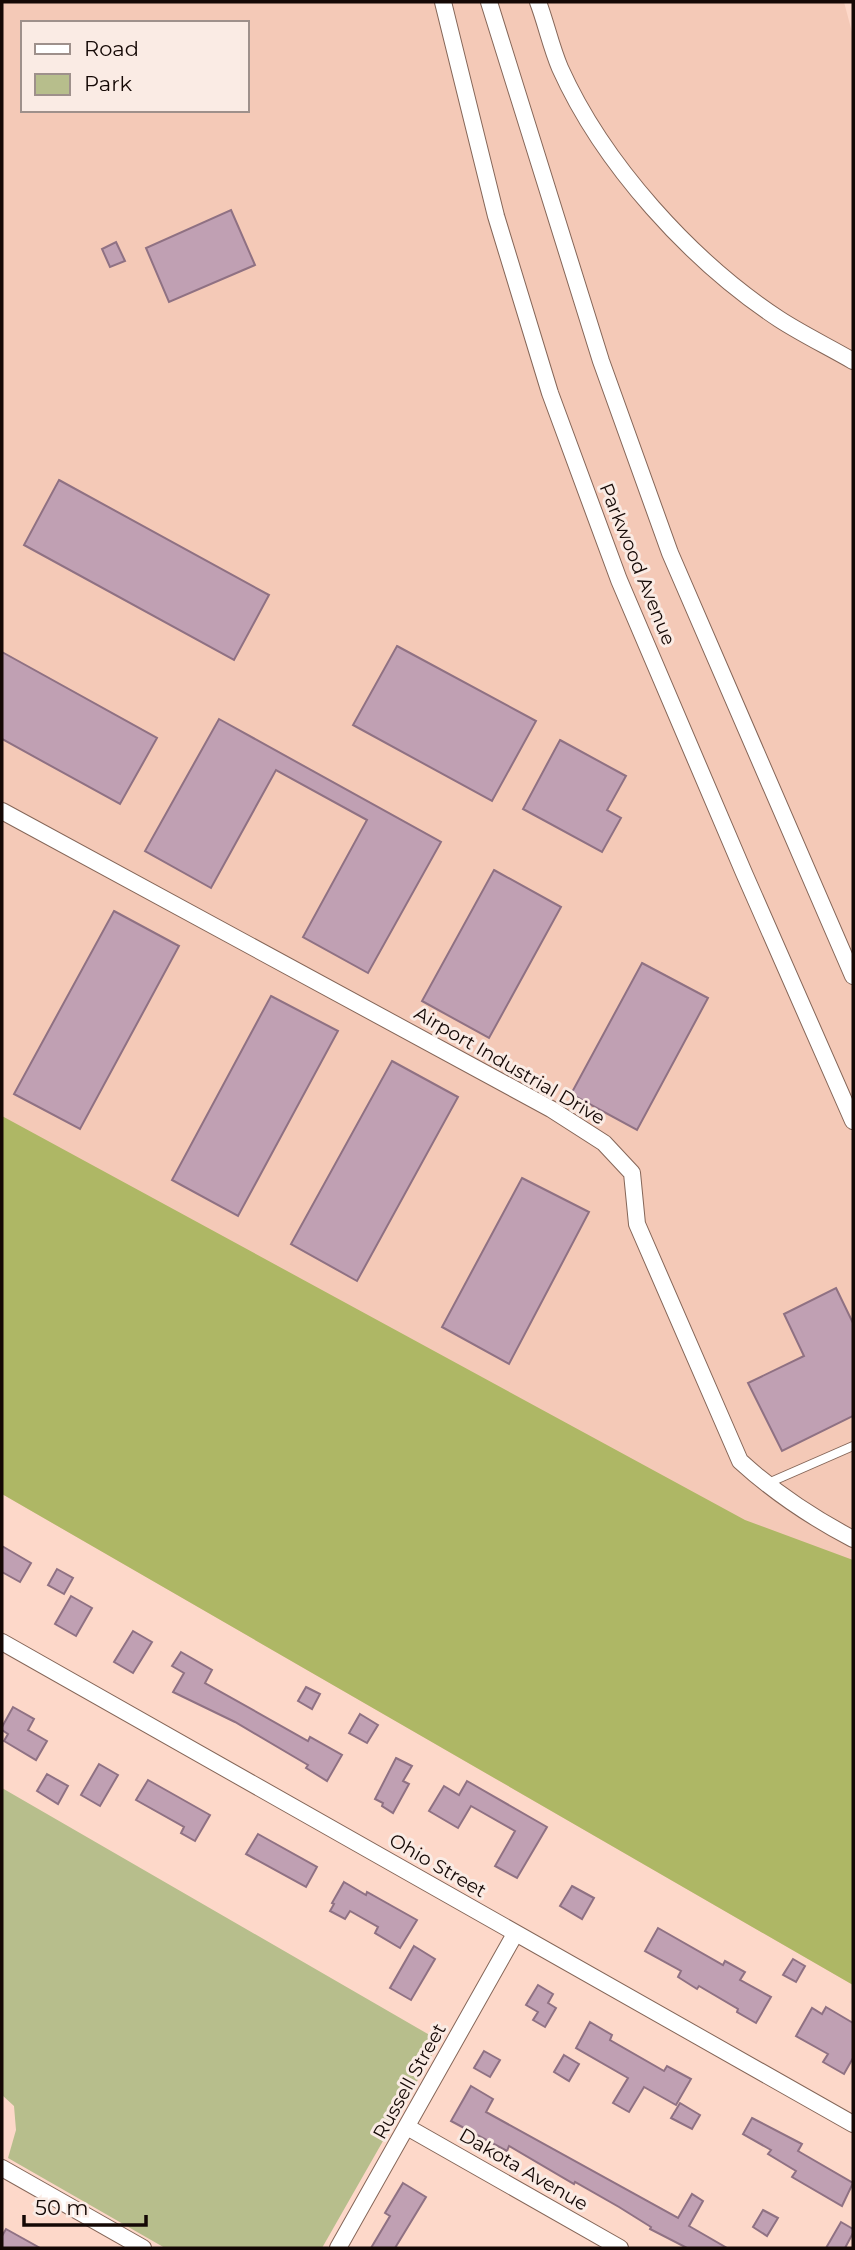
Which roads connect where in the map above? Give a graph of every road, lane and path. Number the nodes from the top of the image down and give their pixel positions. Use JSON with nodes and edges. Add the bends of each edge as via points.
{"nodes":[{"id":1,"x":443,"y":2,"type":"edge"},
{"id":2,"x":489,"y":2,"type":"edge"},
{"id":3,"x":538,"y":2,"type":"edge"},
{"id":4,"x":853,"y":360,"type":"edge"},
{"id":5,"x":2,"y":811,"type":"edge"},
{"id":6,"x":853,"y":976,"type":"edge"},
{"id":7,"x":853,"y":1121,"type":"edge"},
{"id":8,"x":853,"y":1446,"type":"edge"},
{"id":9,"x":765,"y":1484,"type":"junction"},
{"id":10,"x":853,"y":1539,"type":"edge"},
{"id":11,"x":2,"y":1642,"type":"edge"},
{"id":12,"x":515,"y":1934,"type":"junction"},
{"id":13,"x":853,"y":2124,"type":"edge"},
{"id":14,"x":407,"y":2127,"type":"junction"},
{"id":15,"x":2,"y":2168,"type":"edge"},
{"id":16,"x":143,"y":2248,"type":"edge"},
{"id":17,"x":338,"y":2248,"type":"edge"},
{"id":18,"x":620,"y":2248,"type":"edge"}],
"edges":[{"from":1,"to":7,"type":"street","name":"Parkwood Avenue","via":[[496,216],[559,418],[619,580]]},
{"from":2,"to":6,"type":"street","via":[[601,361],[670,552]]},
{"from":3,"to":4,"type":"street","via":[[560,67],[595,131],[655,212],[716,271],[768,311]]},
{"from":5,"to":9,"type":"street","name":"Airport Industrial Drive","via":[[551,1109],[604,1143],[632,1173],[637,1224],[740,1461]]},
{"from":8,"to":9,"type":"lane"},
{"from":9,"to":10,"type":"street","name":"Airport Industrial Drive"},
{"from":11,"to":12,"type":"street","name":"Ohio Street"},
{"from":12,"to":13,"type":"street","name":"Ohio Street"},
{"from":12,"to":14,"type":"street","name":"Russell Street"},
{"from":14,"to":17,"type":"street","name":"Russell Street"},
{"from":14,"to":18,"type":"street","name":"Dakota Avenue"},
{"from":15,"to":16,"type":"street"}]}
